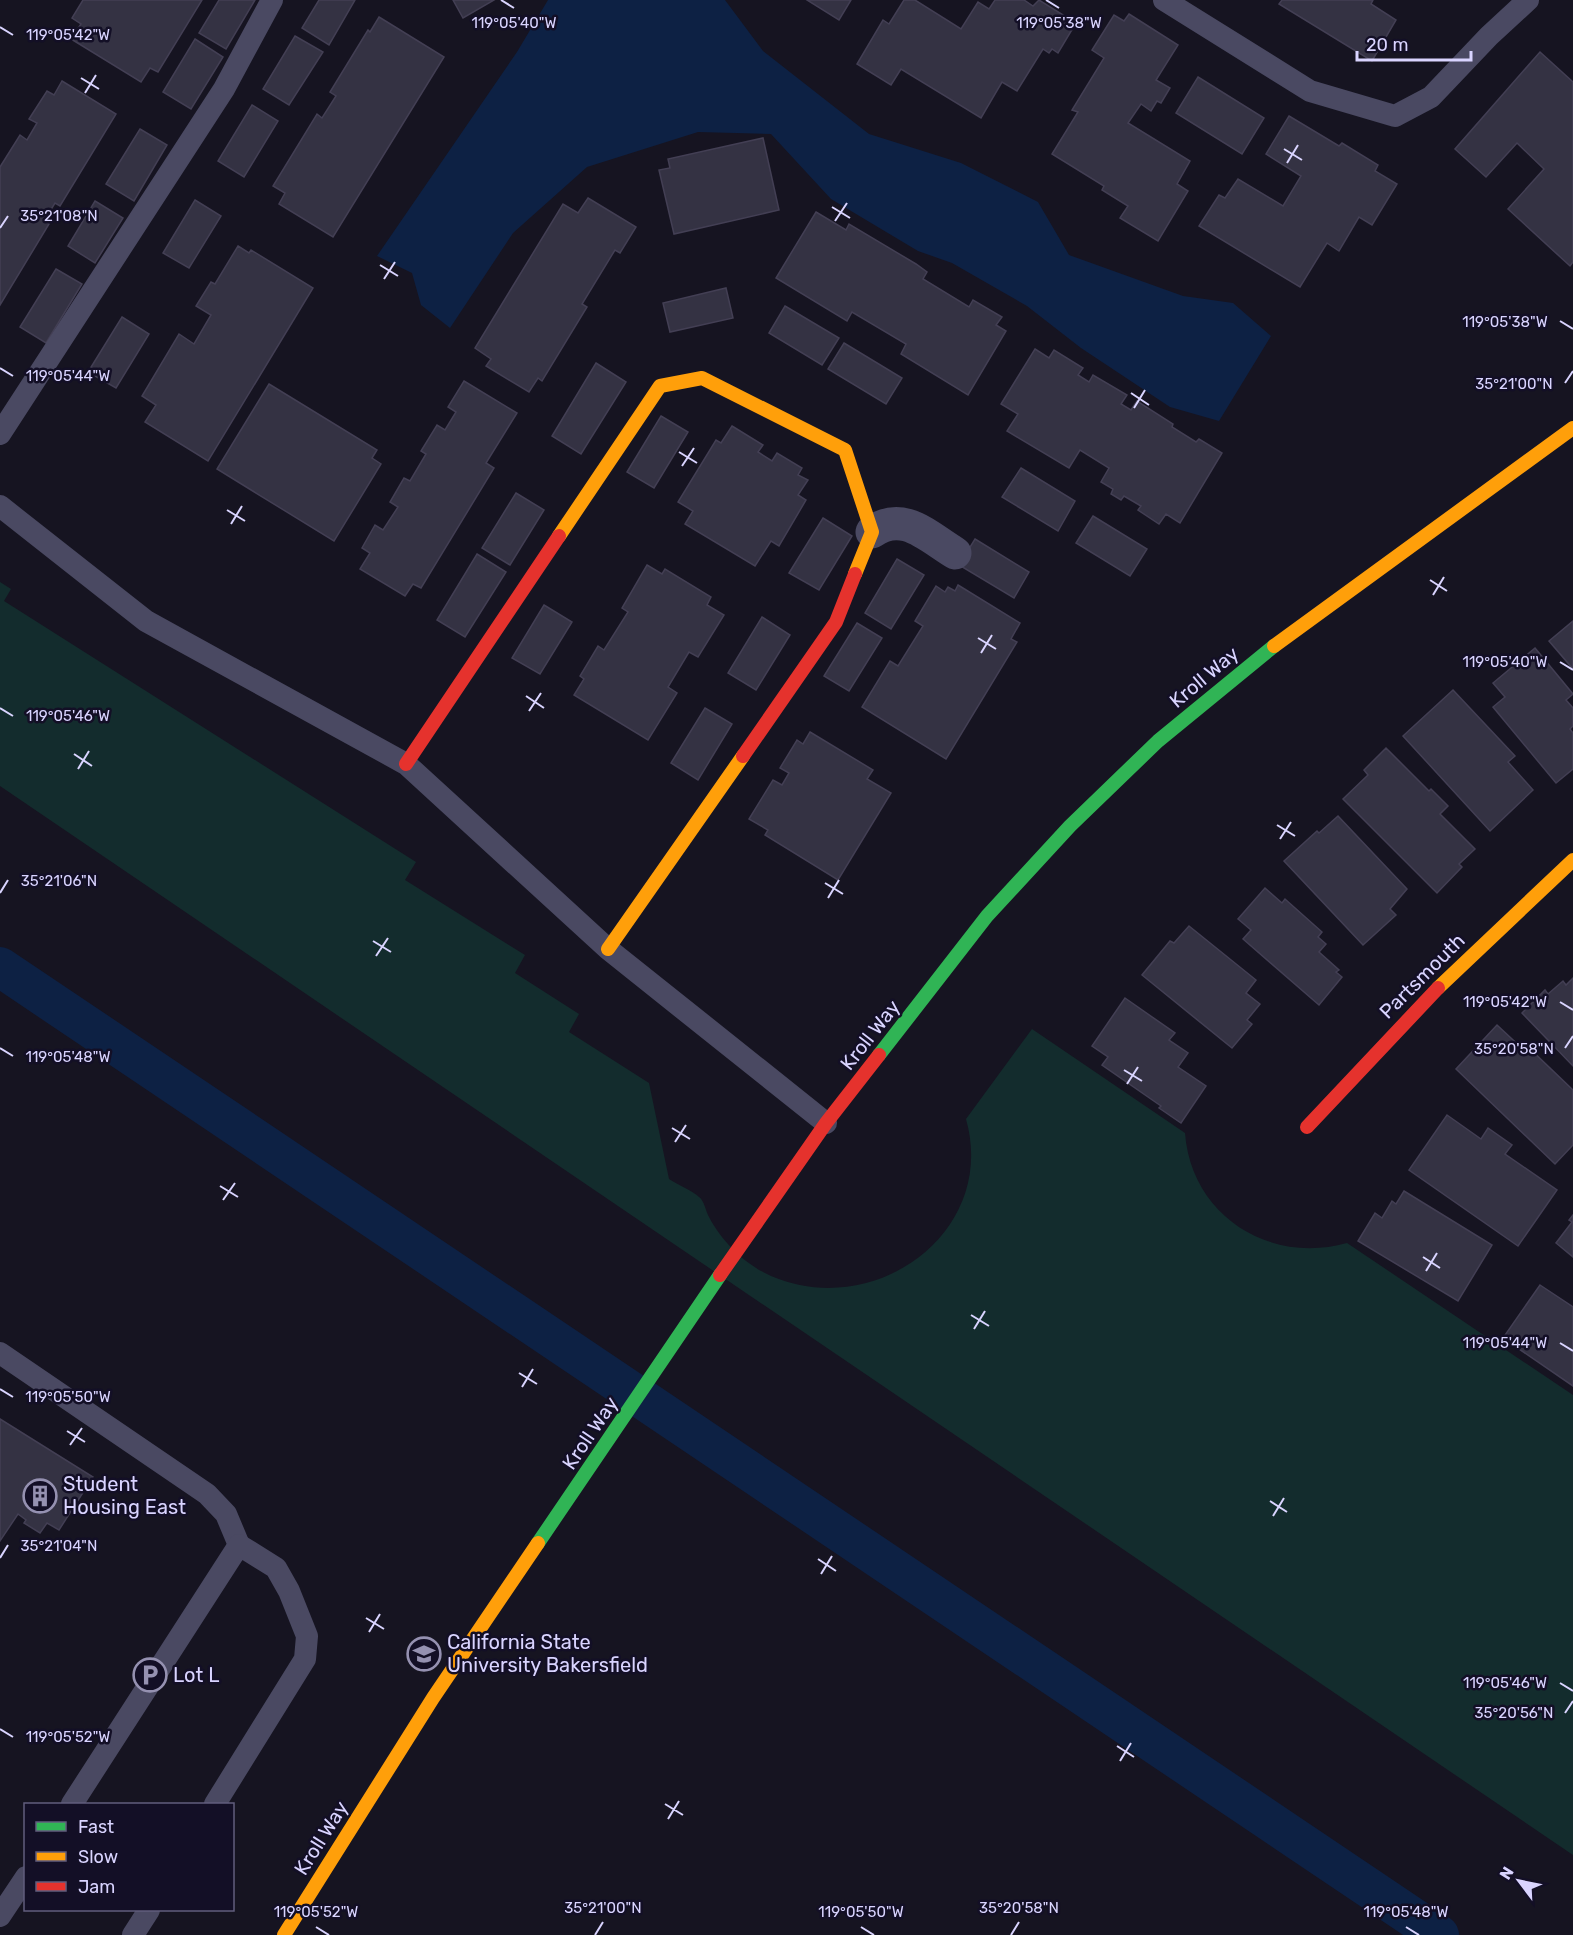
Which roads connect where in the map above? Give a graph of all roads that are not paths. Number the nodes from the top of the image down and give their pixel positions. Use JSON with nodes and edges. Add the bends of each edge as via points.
{"nodes":[{"id":1,"x":272,"y":0,"type":"edge"},
{"id":2,"x":1164,"y":0,"type":"edge"},
{"id":3,"x":1528,"y":0,"type":"edge"},
{"id":4,"x":1573,"y":428,"type":"edge"},
{"id":5,"x":0,"y":434,"type":"edge"},
{"id":6,"x":0,"y":506,"type":"edge"},
{"id":7,"x":872,"y":532,"type":"junction"},
{"id":8,"x":955,"y":553,"type":"dead end"},
{"id":9,"x":406,"y":764,"type":"junction"},
{"id":10,"x":1573,"y":860,"type":"edge"},
{"id":11,"x":608,"y":949,"type":"junction"},
{"id":12,"x":826,"y":1123,"type":"junction"},
{"id":13,"x":1307,"y":1127,"type":"dead end"},
{"id":14,"x":0,"y":1353,"type":"edge"},
{"id":15,"x":239,"y":1545,"type":"junction"},
{"id":16,"x":73,"y":1803,"type":"edge"},
{"id":17,"x":215,"y":1803,"type":"edge"},
{"id":18,"x":24,"y":1880,"type":"edge"},
{"id":19,"x":148,"y":1911,"type":"edge"},
{"id":20,"x":0,"y":1916,"type":"edge"},
{"id":21,"x":134,"y":1935,"type":"edge"},
{"id":22,"x":284,"y":1935,"type":"edge"}],
"edges":[{"from":1,"to":5,"type":"lane","via":[[224,89]]},
{"from":2,"to":3,"type":"lane","via":[[1310,91],[1395,116],[1431,97]]},
{"from":4,"to":12,"type":"street","name":"Kroll Way","via":[[1252,662],[1158,741],[1070,825],[987,916]]},
{"from":6,"to":9,"type":"lane","via":[[146,621]]},
{"from":7,"to":8,"type":"street","via":[[882,525],[905,522]]},
{"from":7,"to":9,"type":"street","via":[[845,450],[702,378],[660,386]]},
{"from":7,"to":11,"type":"street","via":[[836,622]]},
{"from":9,"to":11,"type":"lane"},
{"from":10,"to":13,"type":"street","name":"Partsmouth","via":[[1416,1007]]},
{"from":11,"to":12,"type":"lane"},
{"from":12,"to":22,"type":"street","name":"Kroll Way","via":[[433,1698]]},
{"from":14,"to":15,"type":"lane","via":[[207,1494],[226,1514]]},
{"from":15,"to":16,"type":"lane"},
{"from":15,"to":17,"type":"lane","via":[[276,1568],[307,1636],[305,1659]]},
{"from":18,"to":20,"type":"lane"},
{"from":19,"to":21,"type":"lane"}]}
